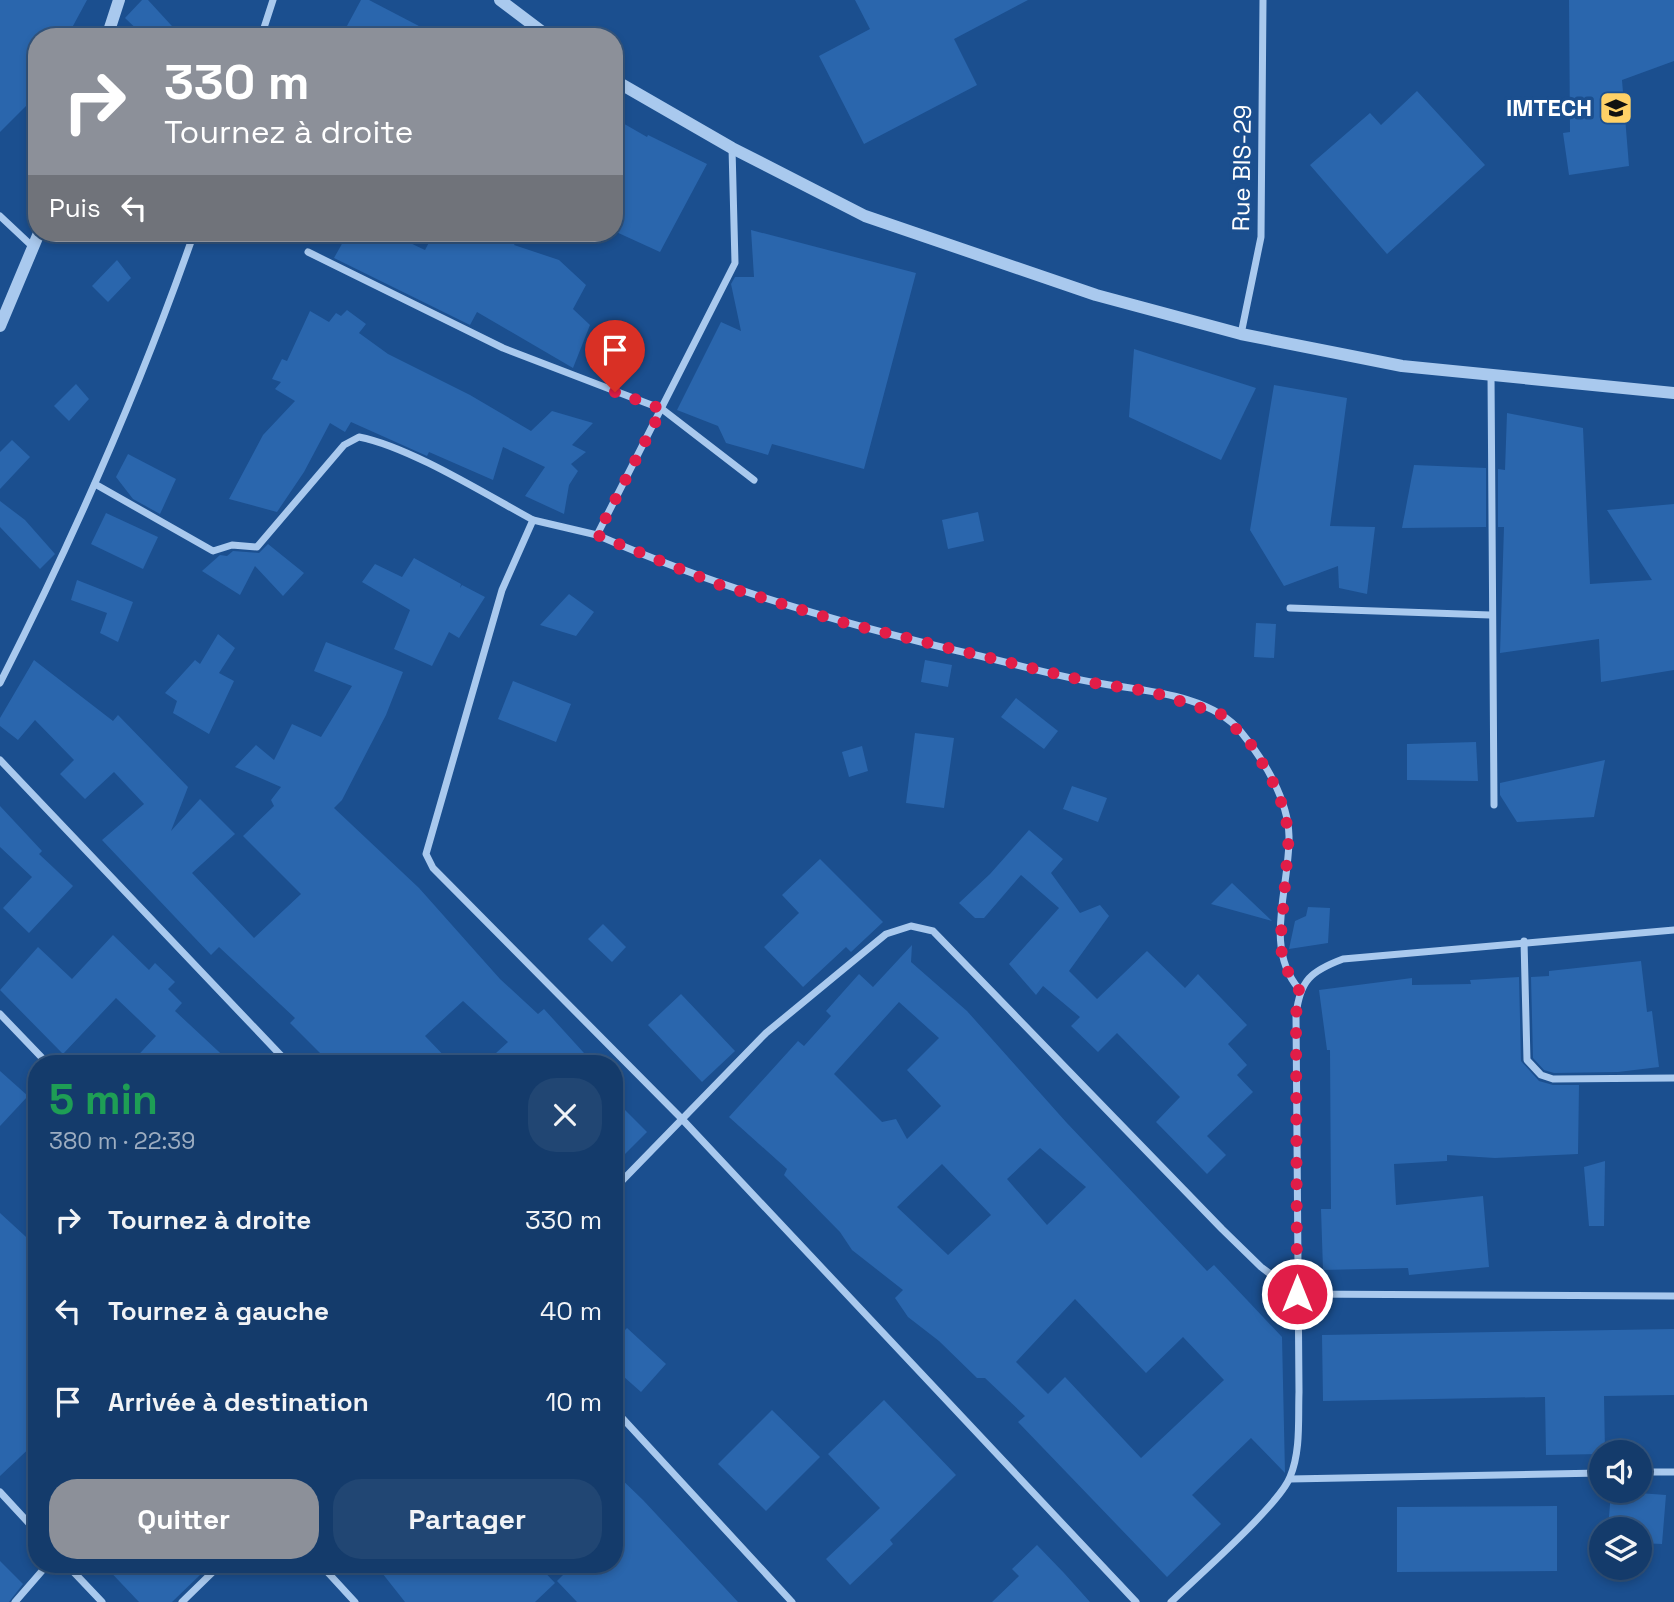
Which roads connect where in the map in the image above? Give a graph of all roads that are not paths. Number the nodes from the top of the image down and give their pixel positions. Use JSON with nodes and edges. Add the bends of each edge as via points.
{"nodes":[{"id":1,"x":119,"y":0,"type":"edge"},
{"id":2,"x":273,"y":0,"type":"edge"},
{"id":3,"x":500,"y":0,"type":"edge"},
{"id":4,"x":1264,"y":0,"type":"edge"},
{"id":5,"x":110,"y":28,"type":"edge"},
{"id":6,"x":264,"y":28,"type":"edge"},
{"id":7,"x":537,"y":28,"type":"edge"},
{"id":8,"x":623,"y":85,"type":"edge"},
{"id":9,"x":732,"y":148,"type":"junction"},
{"id":10,"x":0,"y":216,"type":"edge"},
{"id":11,"x":35,"y":242,"type":"edge"},
{"id":12,"x":191,"y":242,"type":"edge"},
{"id":13,"x":33,"y":247,"type":"junction"},
{"id":14,"x":307,"y":252,"type":"dead end"},
{"id":15,"x":0,"y":326,"type":"edge"},
{"id":16,"x":1241,"y":334,"type":"junction"},
{"id":17,"x":1491,"y":375,"type":"junction"},
{"id":18,"x":1674,"y":393,"type":"edge"},
{"id":19,"x":662,"y":409,"type":"junction"},
{"id":20,"x":754,"y":481,"type":"dead end"},
{"id":21,"x":95,"y":484,"type":"junction"},
{"id":22,"x":533,"y":520,"type":"junction"},
{"id":23,"x":597,"y":535,"type":"junction"},
{"id":24,"x":1290,"y":608,"type":"dead end"},
{"id":25,"x":1490,"y":615,"type":"junction"},
{"id":26,"x":0,"y":683,"type":"edge"},
{"id":27,"x":0,"y":760,"type":"edge"},
{"id":28,"x":1493,"y":805,"type":"dead end"},
{"id":29,"x":1674,"y":930,"type":"edge"},
{"id":30,"x":1524,"y":941,"type":"junction"},
{"id":31,"x":1299,"y":989,"type":"junction"},
{"id":32,"x":0,"y":1014,"type":"edge"},
{"id":33,"x":39,"y":1055,"type":"edge"},
{"id":34,"x":280,"y":1055,"type":"edge"},
{"id":35,"x":619,"y":1055,"type":"edge"},
{"id":36,"x":623,"y":1060,"type":"edge"},
{"id":37,"x":1674,"y":1078,"type":"edge"},
{"id":38,"x":681,"y":1118,"type":"junction"},
{"id":39,"x":623,"y":1179,"type":"edge"},
{"id":40,"x":1297,"y":1294,"type":"junction"},
{"id":41,"x":1674,"y":1296,"type":"edge"},
{"id":42,"x":623,"y":1419,"type":"edge"},
{"id":43,"x":1652,"y":1472,"type":"edge"},
{"id":44,"x":1674,"y":1472,"type":"edge"},
{"id":45,"x":1589,"y":1473,"type":"edge"},
{"id":46,"x":1290,"y":1479,"type":"junction"},
{"id":47,"x":0,"y":1492,"type":"edge"},
{"id":48,"x":28,"y":1522,"type":"edge"},
{"id":49,"x":40,"y":1573,"type":"edge"},
{"id":50,"x":75,"y":1573,"type":"edge"},
{"id":51,"x":211,"y":1573,"type":"edge"},
{"id":52,"x":328,"y":1573,"type":"edge"},
{"id":53,"x":15,"y":1602,"type":"edge"},
{"id":54,"x":102,"y":1602,"type":"edge"},
{"id":55,"x":182,"y":1602,"type":"edge"},
{"id":56,"x":355,"y":1602,"type":"edge"},
{"id":57,"x":792,"y":1602,"type":"edge"},
{"id":58,"x":1136,"y":1602,"type":"edge"},
{"id":59,"x":1171,"y":1602,"type":"edge"}],
"edges":[{"from":1,"to":5,"type":"street"},
{"from":2,"to":6,"type":"street"},
{"from":3,"to":7,"type":"street"},
{"from":4,"to":16,"type":"street","name":"Rue BIS-29","via":[[1261,237]]},
{"from":8,"to":9,"type":"street"},
{"from":9,"to":16,"type":"street","via":[[866,216],[1096,295]]},
{"from":9,"to":19,"type":"street","via":[[735,263]]},
{"from":10,"to":13,"type":"street"},
{"from":11,"to":13,"type":"street"},
{"from":12,"to":21,"type":"street"},
{"from":13,"to":15,"type":"street"},
{"from":14,"to":19,"type":"street","via":[[503,348]]},
{"from":16,"to":17,"type":"street","via":[[1402,366]]},
{"from":17,"to":18,"type":"street"},
{"from":17,"to":25,"type":"street"},
{"from":19,"to":20,"type":"street"},
{"from":19,"to":23,"type":"street"},
{"from":21,"to":22,"type":"street","via":[[213,551],[232,545],[257,547],[344,445],[359,437],[455,478]]},
{"from":21,"to":26,"type":"street"},
{"from":22,"to":23,"type":"street"},
{"from":22,"to":35,"type":"street","via":[[502,590],[426,854],[433,868]]},
{"from":23,"to":31,"type":"street","via":[[717,584],[845,623],[1094,683],[1152,692],[1223,715],[1254,748],[1284,810],[1289,835],[1282,962]]},
{"from":24,"to":25,"type":"street"},
{"from":25,"to":28,"type":"street"},
{"from":27,"to":34,"type":"street"},
{"from":29,"to":30,"type":"street"},
{"from":30,"to":31,"type":"street","via":[[1343,959],[1321,967]]},
{"from":30,"to":37,"type":"street","via":[[1527,1060],[1533,1069],[1553,1079]]},
{"from":31,"to":40,"type":"street"},
{"from":32,"to":33,"type":"street"},
{"from":36,"to":38,"type":"street"},
{"from":38,"to":39,"type":"street"},
{"from":38,"to":40,"type":"street","via":[[766,1033],[886,934],[911,926],[933,931],[1222,1229]]},
{"from":38,"to":58,"type":"street"},
{"from":40,"to":41,"type":"street"},
{"from":40,"to":46,"type":"street","via":[[1299,1392]]},
{"from":42,"to":57,"type":"street"},
{"from":43,"to":44,"type":"street"},
{"from":45,"to":46,"type":"street"},
{"from":46,"to":59,"type":"street","via":[[1273,1502]]},
{"from":47,"to":48,"type":"street"},
{"from":49,"to":53,"type":"street"},
{"from":50,"to":54,"type":"street"},
{"from":51,"to":55,"type":"street"},
{"from":52,"to":56,"type":"street"}]}
